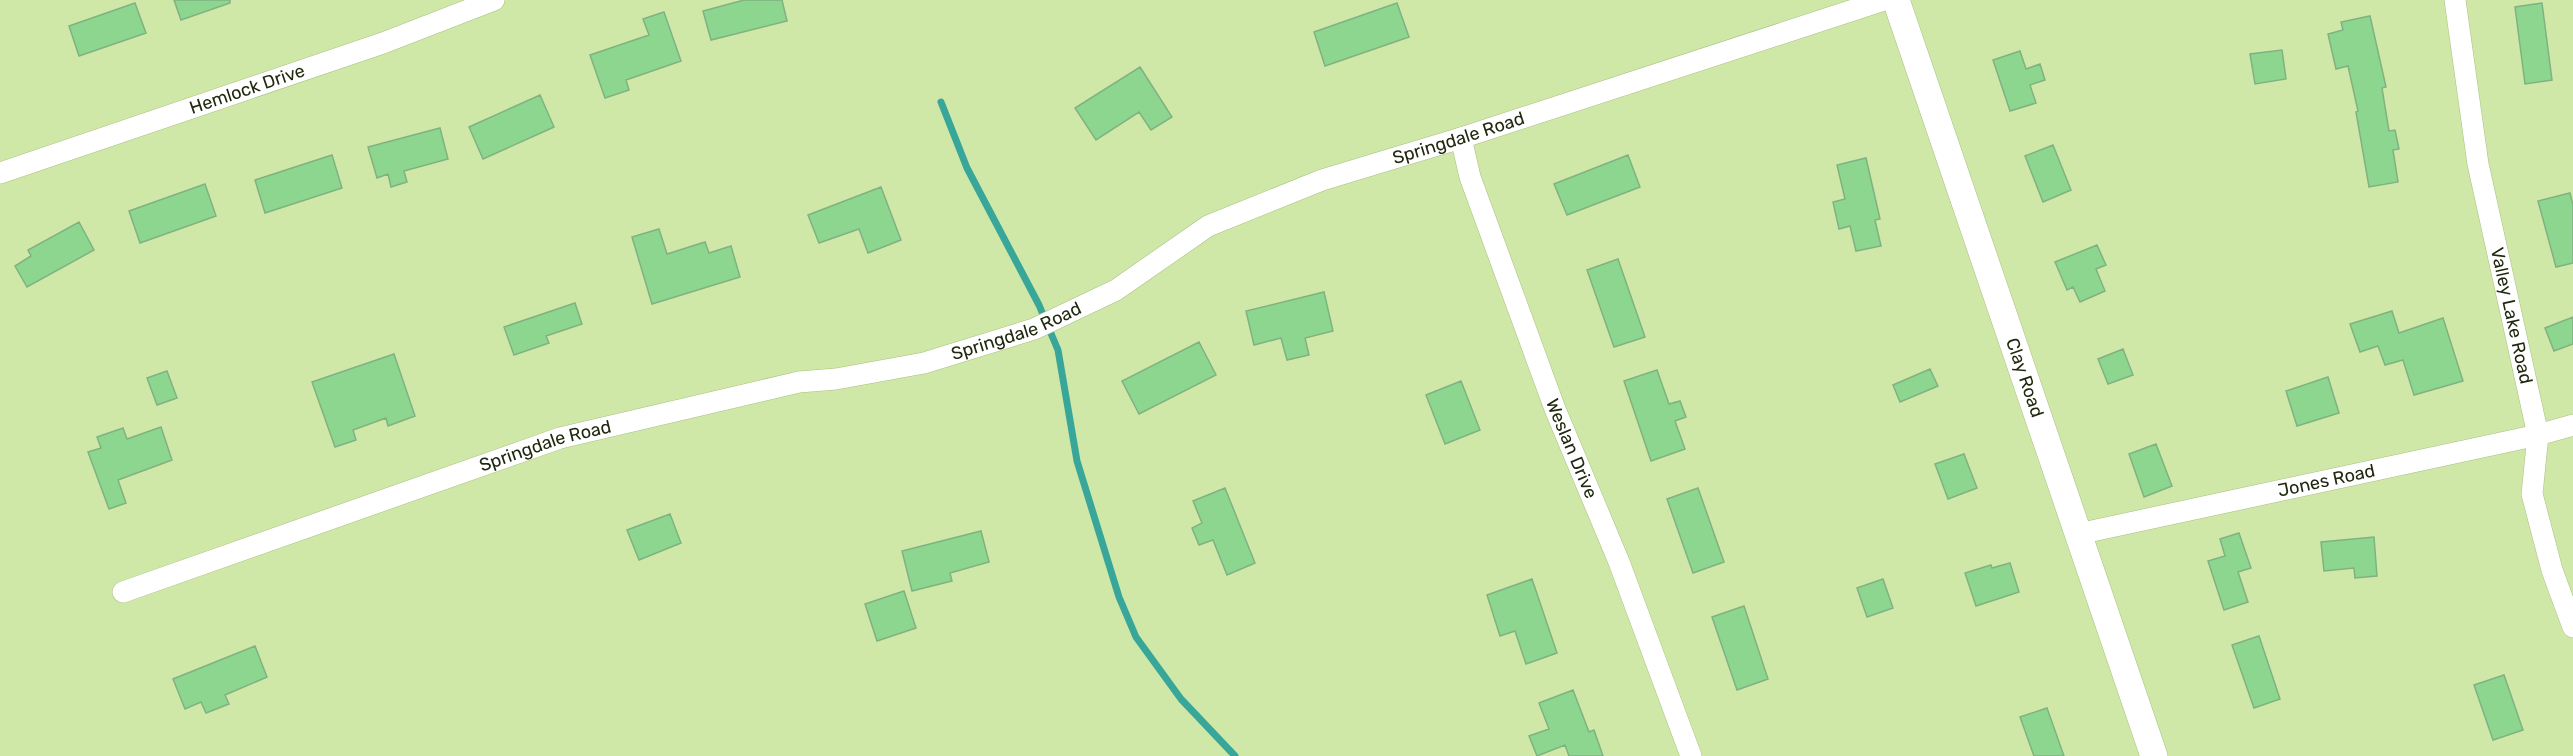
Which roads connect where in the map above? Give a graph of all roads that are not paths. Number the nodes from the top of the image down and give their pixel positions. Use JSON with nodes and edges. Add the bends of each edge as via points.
{"nodes":[{"id":1,"x":494,"y":0,"type":"edge"},
{"id":2,"x":1884,"y":0,"type":"edge"},
{"id":3,"x":1896,"y":0,"type":"edge"},
{"id":4,"x":2455,"y":0,"type":"edge"},
{"id":5,"x":1461,"y":138,"type":"junction"},
{"id":6,"x":0,"y":173,"type":"edge"},
{"id":7,"x":2573,"y":425,"type":"edge"},
{"id":8,"x":2538,"y":435,"type":"junction"},
{"id":9,"x":2078,"y":534,"type":"junction"},
{"id":10,"x":123,"y":592,"type":"dead end"},
{"id":11,"x":2573,"y":627,"type":"edge"},
{"id":12,"x":1691,"y":756,"type":"edge"},
{"id":13,"x":2154,"y":756,"type":"edge"}],
"edges":[{"from":1,"to":6,"type":"street","name":"Hemlock Drive","via":[[382,43]]},
{"from":2,"to":5,"type":"street","name":"Springdale Road"},
{"from":3,"to":9,"type":"street","name":"Clay Road"},
{"from":4,"to":8,"type":"street","name":"Valley Lake Road","via":[[2478,164]]},
{"from":5,"to":10,"type":"street","name":"Springdale Road","via":[[1322,180],[1208,226],[1116,290],[1034,329],[924,363],[799,382],[560,438]]},
{"from":5,"to":12,"type":"street","name":"Weslan Drive","via":[[1470,177],[1555,409],[1619,562]]},
{"from":7,"to":8,"type":"street","name":"Jones Road"},
{"from":8,"to":9,"type":"street","name":"Jones Road"},
{"from":8,"to":11,"type":"street","name":"Valley Lake Road","via":[[2532,494],[2552,570]]},
{"from":9,"to":13,"type":"street","name":"Clay Road"}]}
